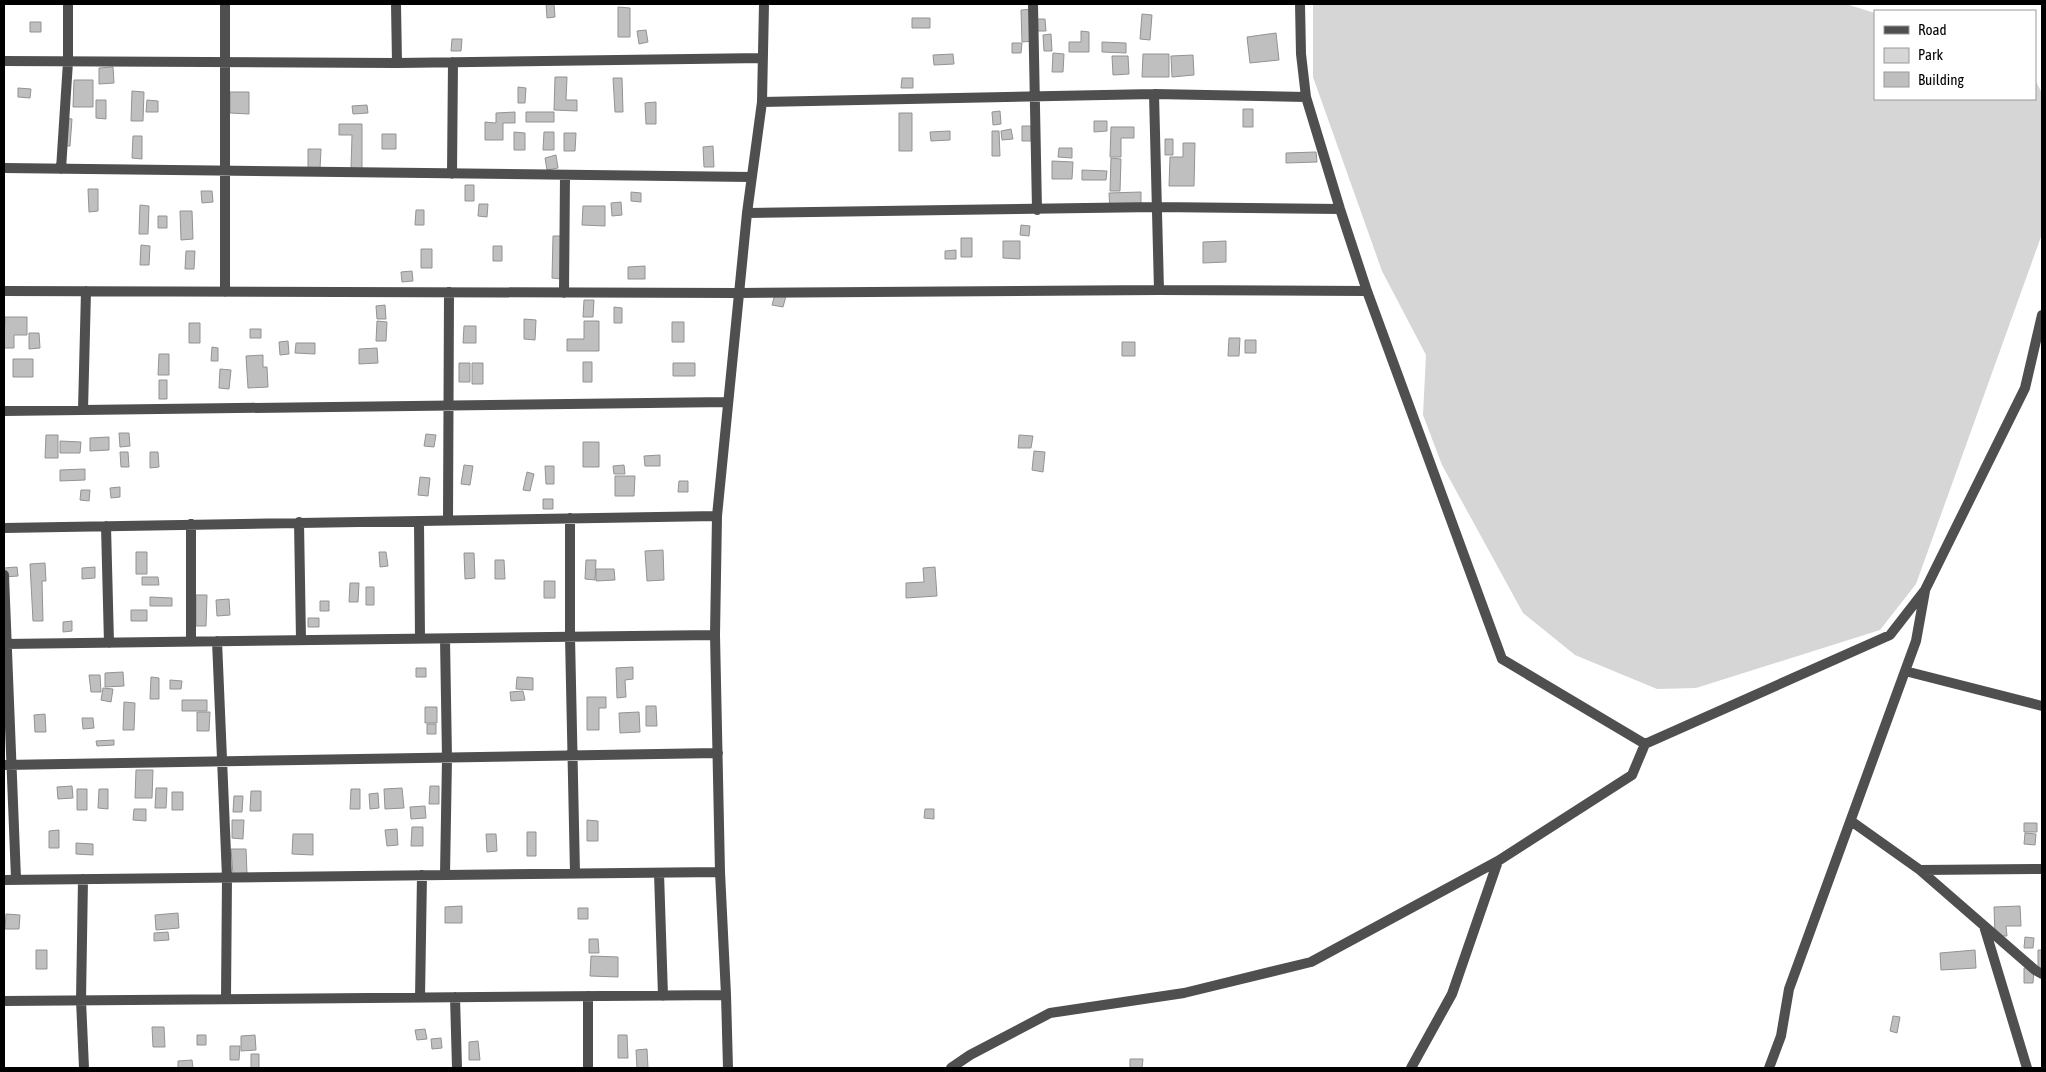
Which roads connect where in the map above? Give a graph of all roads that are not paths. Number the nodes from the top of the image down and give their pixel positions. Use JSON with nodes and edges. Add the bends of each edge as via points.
{"nodes":[{"id":1,"x":68,"y":4,"type":"edge"},
{"id":2,"x":226,"y":4,"type":"edge"},
{"id":3,"x":396,"y":4,"type":"edge"},
{"id":4,"x":764,"y":4,"type":"edge"},
{"id":5,"x":1032,"y":4,"type":"edge"},
{"id":6,"x":1300,"y":4,"type":"edge"},
{"id":7,"x":763,"y":58,"type":"junction"},
{"id":8,"x":4,"y":61,"type":"edge"},
{"id":9,"x":68,"y":62,"type":"junction"},
{"id":10,"x":226,"y":62,"type":"junction"},
{"id":11,"x":453,"y":62,"type":"junction"},
{"id":12,"x":398,"y":63,"type":"junction"},
{"id":13,"x":1154,"y":94,"type":"junction"},
{"id":14,"x":1035,"y":96,"type":"junction"},
{"id":15,"x":1306,"y":97,"type":"junction"},
{"id":16,"x":762,"y":102,"type":"junction"},
{"id":17,"x":4,"y":168,"type":"edge"},
{"id":18,"x":61,"y":169,"type":"junction"},
{"id":19,"x":226,"y":171,"type":"junction"},
{"id":20,"x":452,"y":174,"type":"junction"},
{"id":21,"x":565,"y":175,"type":"junction"},
{"id":22,"x":752,"y":177,"type":"junction"},
{"id":23,"x":1156,"y":207,"type":"junction"},
{"id":24,"x":1340,"y":209,"type":"junction"},
{"id":25,"x":1037,"y":210,"type":"junction"},
{"id":26,"x":747,"y":213,"type":"junction"},
{"id":27,"x":1159,"y":290,"type":"junction"},
{"id":28,"x":4,"y":291,"type":"edge"},
{"id":29,"x":86,"y":291,"type":"junction"},
{"id":30,"x":1367,"y":291,"type":"junction"},
{"id":31,"x":225,"y":292,"type":"junction"},
{"id":32,"x":449,"y":292,"type":"junction"},
{"id":33,"x":564,"y":293,"type":"junction"},
{"id":34,"x":738,"y":293,"type":"junction"},
{"id":35,"x":2042,"y":316,"type":"edge"},
{"id":36,"x":728,"y":402,"type":"junction"},
{"id":37,"x":449,"y":405,"type":"junction"},
{"id":38,"x":83,"y":410,"type":"junction"},
{"id":39,"x":4,"y":411,"type":"edge"},
{"id":40,"x":717,"y":516,"type":"junction"},
{"id":41,"x":570,"y":518,"type":"junction"},
{"id":42,"x":448,"y":520,"type":"junction"},
{"id":43,"x":419,"y":521,"type":"junction"},
{"id":44,"x":299,"y":522,"type":"junction"},
{"id":45,"x":192,"y":524,"type":"junction"},
{"id":46,"x":106,"y":526,"type":"junction"},
{"id":47,"x":4,"y":528,"type":"edge"},
{"id":48,"x":4,"y":575,"type":"edge"},
{"id":49,"x":1925,"y":590,"type":"junction"},
{"id":50,"x":715,"y":635,"type":"junction"},
{"id":51,"x":570,"y":637,"type":"junction"},
{"id":52,"x":420,"y":639,"type":"junction"},
{"id":53,"x":445,"y":639,"type":"junction"},
{"id":54,"x":301,"y":640,"type":"junction"},
{"id":55,"x":191,"y":641,"type":"junction"},
{"id":56,"x":216,"y":641,"type":"junction"},
{"id":57,"x":110,"y":643,"type":"junction"},
{"id":58,"x":5,"y":644,"type":"edge"},
{"id":59,"x":1906,"y":671,"type":"junction"},
{"id":60,"x":2042,"y":706,"type":"edge"},
{"id":61,"x":1645,"y":744,"type":"junction"},
{"id":62,"x":718,"y":754,"type":"junction"},
{"id":63,"x":573,"y":756,"type":"junction"},
{"id":64,"x":447,"y":758,"type":"junction"},
{"id":65,"x":221,"y":762,"type":"junction"},
{"id":66,"x":8,"y":765,"type":"edge"},
{"id":67,"x":1851,"y":821,"type":"junction"},
{"id":68,"x":1498,"y":860,"type":"junction"},
{"id":69,"x":2042,"y":869,"type":"edge"},
{"id":70,"x":1920,"y":870,"type":"junction"},
{"id":71,"x":720,"y":872,"type":"junction"},
{"id":72,"x":575,"y":873,"type":"junction"},
{"id":73,"x":659,"y":873,"type":"junction"},
{"id":74,"x":422,"y":875,"type":"junction"},
{"id":75,"x":445,"y":875,"type":"junction"},
{"id":76,"x":226,"y":877,"type":"junction"},
{"id":77,"x":83,"y":879,"type":"junction"},
{"id":78,"x":4,"y":880,"type":"edge"},
{"id":79,"x":16,"y":880,"type":"junction"},
{"id":80,"x":1984,"y":926,"type":"junction"},
{"id":81,"x":2042,"y":974,"type":"edge"},
{"id":82,"x":726,"y":995,"type":"junction"},
{"id":83,"x":588,"y":996,"type":"junction"},
{"id":84,"x":663,"y":996,"type":"junction"},
{"id":85,"x":455,"y":997,"type":"junction"},
{"id":86,"x":420,"y":998,"type":"junction"},
{"id":87,"x":226,"y":999,"type":"junction"},
{"id":88,"x":82,"y":1000,"type":"junction"},
{"id":89,"x":4,"y":1001,"type":"edge"},
{"id":90,"x":84,"y":1068,"type":"edge"},
{"id":91,"x":456,"y":1068,"type":"edge"},
{"id":92,"x":588,"y":1068,"type":"edge"},
{"id":93,"x":728,"y":1068,"type":"edge"},
{"id":94,"x":951,"y":1068,"type":"edge"},
{"id":95,"x":1411,"y":1068,"type":"edge"},
{"id":96,"x":1769,"y":1068,"type":"edge"},
{"id":97,"x":2026,"y":1068,"type":"edge"}],
"edges":[{"from":1,"to":9,"type":"street"},
{"from":2,"to":10,"type":"street"},
{"from":3,"to":12,"type":"street"},
{"from":4,"to":7,"type":"street"},
{"from":5,"to":14,"type":"street"},
{"from":6,"to":15,"type":"street"},
{"from":7,"to":11,"type":"street"},
{"from":7,"to":16,"type":"street"},
{"from":8,"to":9,"type":"street"},
{"from":9,"to":10,"type":"street"},
{"from":9,"to":18,"type":"street"},
{"from":10,"to":12,"type":"street"},
{"from":10,"to":19,"type":"street"},
{"from":11,"to":12,"type":"street"},
{"from":11,"to":20,"type":"street"},
{"from":13,"to":14,"type":"street"},
{"from":13,"to":15,"type":"street"},
{"from":13,"to":23,"type":"street"},
{"from":14,"to":16,"type":"street"},
{"from":14,"to":25,"type":"street"},
{"from":15,"to":24,"type":"street"},
{"from":16,"to":22,"type":"street"},
{"from":17,"to":18,"type":"street"},
{"from":18,"to":19,"type":"street"},
{"from":19,"to":20,"type":"street"},
{"from":19,"to":31,"type":"street"},
{"from":20,"to":21,"type":"street"},
{"from":21,"to":22,"type":"street"},
{"from":21,"to":33,"type":"street"},
{"from":22,"to":26,"type":"street"},
{"from":23,"to":24,"type":"street"},
{"from":23,"to":25,"type":"street"},
{"from":23,"to":27,"type":"street"},
{"from":24,"to":30,"type":"street"},
{"from":25,"to":26,"type":"street"},
{"from":26,"to":34,"type":"street"},
{"from":27,"to":30,"type":"street"},
{"from":27,"to":34,"type":"street"},
{"from":28,"to":29,"type":"street"},
{"from":29,"to":31,"type":"street"},
{"from":29,"to":38,"type":"street"},
{"from":30,"to":61,"type":"street","via":[[1502,659]]},
{"from":31,"to":32,"type":"street"},
{"from":32,"to":33,"type":"street"},
{"from":32,"to":37,"type":"street"},
{"from":33,"to":34,"type":"street"},
{"from":34,"to":36,"type":"street"},
{"from":35,"to":49,"type":"street","via":[[2025,388]]},
{"from":36,"to":37,"type":"street"},
{"from":36,"to":40,"type":"street"},
{"from":37,"to":38,"type":"street"},
{"from":37,"to":42,"type":"street"},
{"from":38,"to":39,"type":"street"},
{"from":40,"to":41,"type":"street"},
{"from":40,"to":50,"type":"street"},
{"from":41,"to":42,"type":"street"},
{"from":41,"to":51,"type":"street"},
{"from":42,"to":43,"type":"street"},
{"from":43,"to":44,"type":"street"},
{"from":43,"to":52,"type":"street"},
{"from":44,"to":45,"type":"street"},
{"from":44,"to":54,"type":"street"},
{"from":45,"to":46,"type":"street"},
{"from":45,"to":55,"type":"street"},
{"from":46,"to":47,"type":"street"},
{"from":46,"to":57,"type":"street"},
{"from":48,"to":58,"type":"street"},
{"from":49,"to":59,"type":"street","via":[[1916,641]]},
{"from":49,"to":61,"type":"street","via":[[1890,635]]},
{"from":50,"to":51,"type":"street"},
{"from":50,"to":62,"type":"street"},
{"from":51,"to":53,"type":"street"},
{"from":51,"to":63,"type":"street"},
{"from":52,"to":53,"type":"street"},
{"from":52,"to":54,"type":"street"},
{"from":53,"to":64,"type":"street"},
{"from":54,"to":56,"type":"street"},
{"from":55,"to":56,"type":"street"},
{"from":55,"to":57,"type":"street"},
{"from":56,"to":65,"type":"street"},
{"from":57,"to":58,"type":"street"},
{"from":58,"to":66,"type":"street"},
{"from":59,"to":60,"type":"street"},
{"from":59,"to":67,"type":"street"},
{"from":61,"to":68,"type":"street","via":[[1632,775]]},
{"from":62,"to":63,"type":"street"},
{"from":62,"to":71,"type":"street"},
{"from":63,"to":64,"type":"street"},
{"from":63,"to":72,"type":"street"},
{"from":64,"to":65,"type":"street"},
{"from":64,"to":75,"type":"street"},
{"from":65,"to":66,"type":"street"},
{"from":65,"to":76,"type":"street"},
{"from":66,"to":79,"type":"street"},
{"from":67,"to":70,"type":"street"},
{"from":67,"to":96,"type":"street","via":[[1789,989],[1781,1036]]},
{"from":68,"to":94,"type":"street","via":[[1312,962],[1184,993],[1050,1013]]},
{"from":68,"to":95,"type":"street","via":[[1452,994]]},
{"from":69,"to":70,"type":"street"},
{"from":70,"to":80,"type":"street"},
{"from":71,"to":73,"type":"street"},
{"from":71,"to":82,"type":"street"},
{"from":72,"to":73,"type":"street"},
{"from":72,"to":75,"type":"street"},
{"from":73,"to":84,"type":"street"},
{"from":74,"to":75,"type":"street"},
{"from":74,"to":76,"type":"street"},
{"from":74,"to":86,"type":"street"},
{"from":76,"to":77,"type":"street"},
{"from":76,"to":87,"type":"street"},
{"from":77,"to":79,"type":"street"},
{"from":77,"to":88,"type":"street"},
{"from":78,"to":79,"type":"street"},
{"from":80,"to":81,"type":"street"},
{"from":80,"to":97,"type":"street"},
{"from":82,"to":84,"type":"street"},
{"from":82,"to":93,"type":"street"},
{"from":83,"to":84,"type":"street"},
{"from":83,"to":85,"type":"street"},
{"from":83,"to":92,"type":"street"},
{"from":85,"to":86,"type":"street"},
{"from":85,"to":91,"type":"street"},
{"from":86,"to":87,"type":"street"},
{"from":87,"to":88,"type":"street"},
{"from":88,"to":89,"type":"street"},
{"from":88,"to":90,"type":"street"}]}
